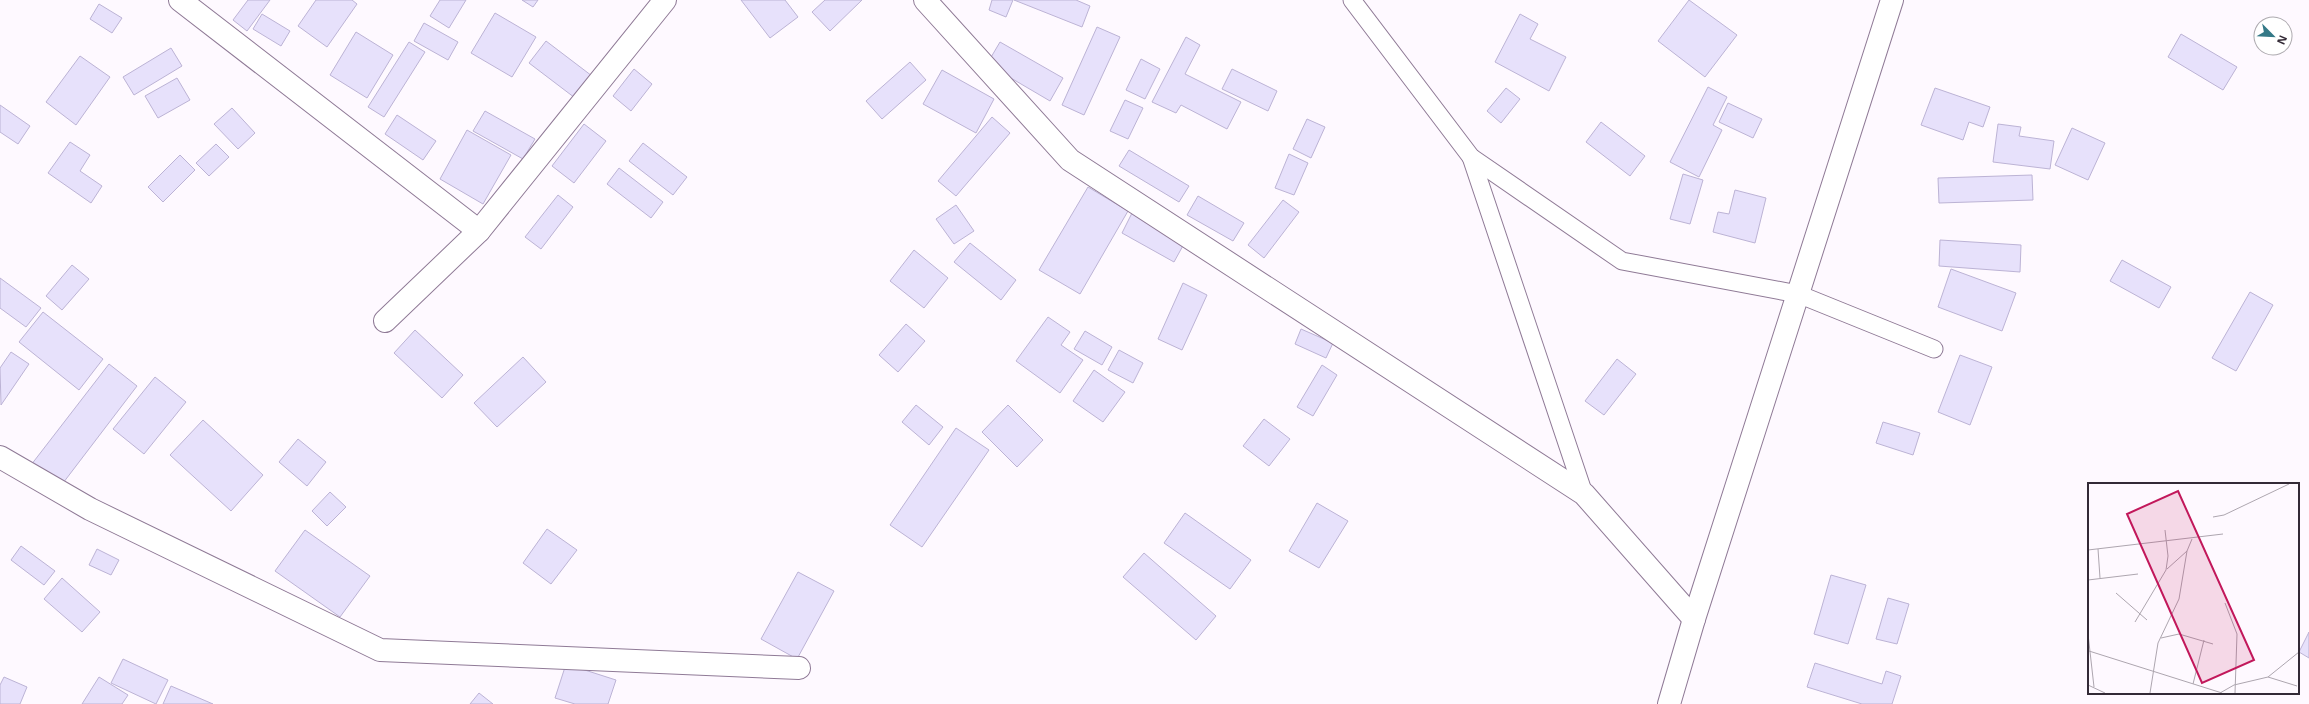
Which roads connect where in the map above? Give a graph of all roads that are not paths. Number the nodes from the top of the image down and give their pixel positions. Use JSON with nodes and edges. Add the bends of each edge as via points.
{"nodes":[{"id":1,"x":180,"y":0,"type":"edge"},
{"id":2,"x":665,"y":0,"type":"edge"},
{"id":3,"x":925,"y":0,"type":"edge"},
{"id":4,"x":1352,"y":0,"type":"edge"},
{"id":5,"x":1892,"y":0,"type":"edge"},
{"id":6,"x":1471,"y":157,"type":"junction"},
{"id":7,"x":479,"y":231,"type":"junction"},
{"id":8,"x":1798,"y":294,"type":"junction"},
{"id":9,"x":385,"y":321,"type":"dead end"},
{"id":10,"x":1934,"y":349,"type":"dead end"},
{"id":11,"x":0,"y":457,"type":"edge"},
{"id":12,"x":1584,"y":494,"type":"junction"},
{"id":13,"x":1694,"y":619,"type":"junction"},
{"id":14,"x":799,"y":668,"type":"dead end"},
{"id":15,"x":1669,"y":704,"type":"edge"}],
"edges":[{"from":1,"to":7,"type":"street"},
{"from":2,"to":7,"type":"street"},
{"from":3,"to":12,"type":"street","via":[[1070,160]]},
{"from":4,"to":6,"type":"lane"},
{"from":5,"to":8,"type":"street"},
{"from":6,"to":8,"type":"lane","via":[[1622,261]]},
{"from":6,"to":12,"type":"lane"},
{"from":7,"to":9,"type":"street"},
{"from":8,"to":10,"type":"lane"},
{"from":8,"to":13,"type":"street"},
{"from":11,"to":14,"type":"street","via":[[90,509],[380,650]]},
{"from":12,"to":13,"type":"street"},
{"from":13,"to":15,"type":"street"}]}
